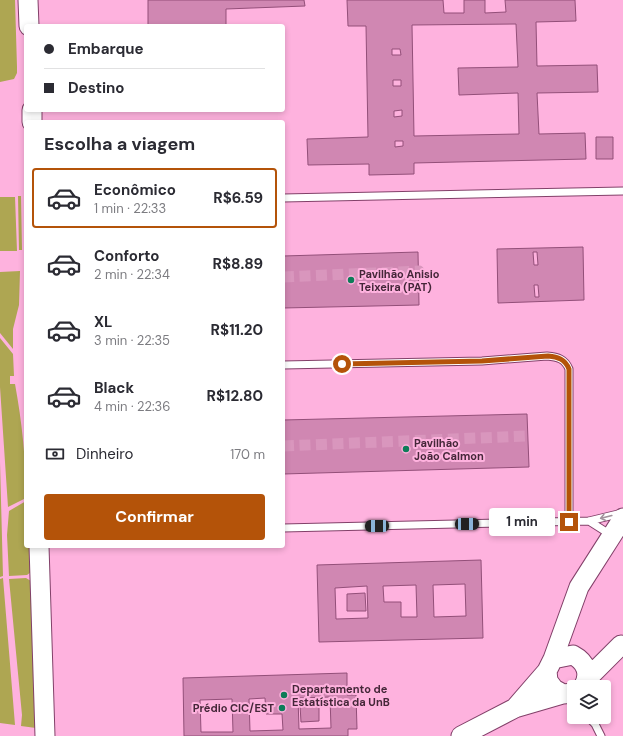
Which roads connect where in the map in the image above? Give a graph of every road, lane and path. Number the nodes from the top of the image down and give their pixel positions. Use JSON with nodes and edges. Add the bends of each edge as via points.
{"nodes":[{"id":1,"x":28,"y":0,"type":"edge"},
{"id":2,"x":29,"y":24,"type":"edge"},
{"id":3,"x":623,"y":191,"type":"edge"},
{"id":4,"x":285,"y":198,"type":"edge"},
{"id":5,"x":285,"y":365,"type":"edge"},
{"id":6,"x":623,"y":513,"type":"edge"},
{"id":7,"x":623,"y":518,"type":"edge"},
{"id":8,"x":589,"y":521,"type":"junction"},
{"id":9,"x":569,"y":522,"type":"junction"},
{"id":10,"x":285,"y":528,"type":"edge"},
{"id":11,"x":613,"y":536,"type":"junction"},
{"id":12,"x":40,"y":548,"type":"edge"},
{"id":13,"x":572,"y":605,"type":"junction"},
{"id":14,"x":622,"y":644,"type":"edge"},
{"id":15,"x":578,"y":657,"type":"junction"},
{"id":16,"x":550,"y":665,"type":"junction"},
{"id":17,"x":582,"y":680,"type":"edge"},
{"id":18,"x":587,"y":680,"type":"edge"},
{"id":19,"x":567,"y":690,"type":"edge"},
{"id":20,"x":567,"y":693,"type":"edge"},
{"id":21,"x":515,"y":708,"type":"junction"},
{"id":22,"x":596,"y":724,"type":"edge"},
{"id":23,"x":45,"y":736,"type":"edge"},
{"id":24,"x":461,"y":736,"type":"edge"},
{"id":25,"x":601,"y":736,"type":"edge"}],
"edges":[{"from":1,"to":2,"type":"street"},
{"from":3,"to":4,"type":"lane"},
{"from":5,"to":9,"type":"lane","via":[[557,357],[566,362],[569,369]]},
{"from":6,"to":8,"type":"lane","one_way":true},
{"from":7,"to":11,"type":"street"},
{"from":8,"to":9,"type":"lane"},
{"from":8,"to":11,"type":"lane"},
{"from":9,"to":10,"type":"lane"},
{"from":11,"to":13,"type":"street","via":[[579,587]]},
{"from":12,"to":23,"type":"street"},
{"from":13,"to":15,"type":"street"},
{"from":13,"to":16,"type":"street"},
{"from":14,"to":15,"type":"street"},
{"from":14,"to":18,"type":"street"},
{"from":15,"to":16,"type":"street"},
{"from":15,"to":17,"type":"street","via":[[587,670]]},
{"from":16,"to":19,"type":"street","via":[[548,681],[554,689]]},
{"from":16,"to":21,"type":"street"},
{"from":20,"to":21,"type":"street"},
{"from":21,"to":24,"type":"street"},
{"from":22,"to":25,"type":"lane"}]}
